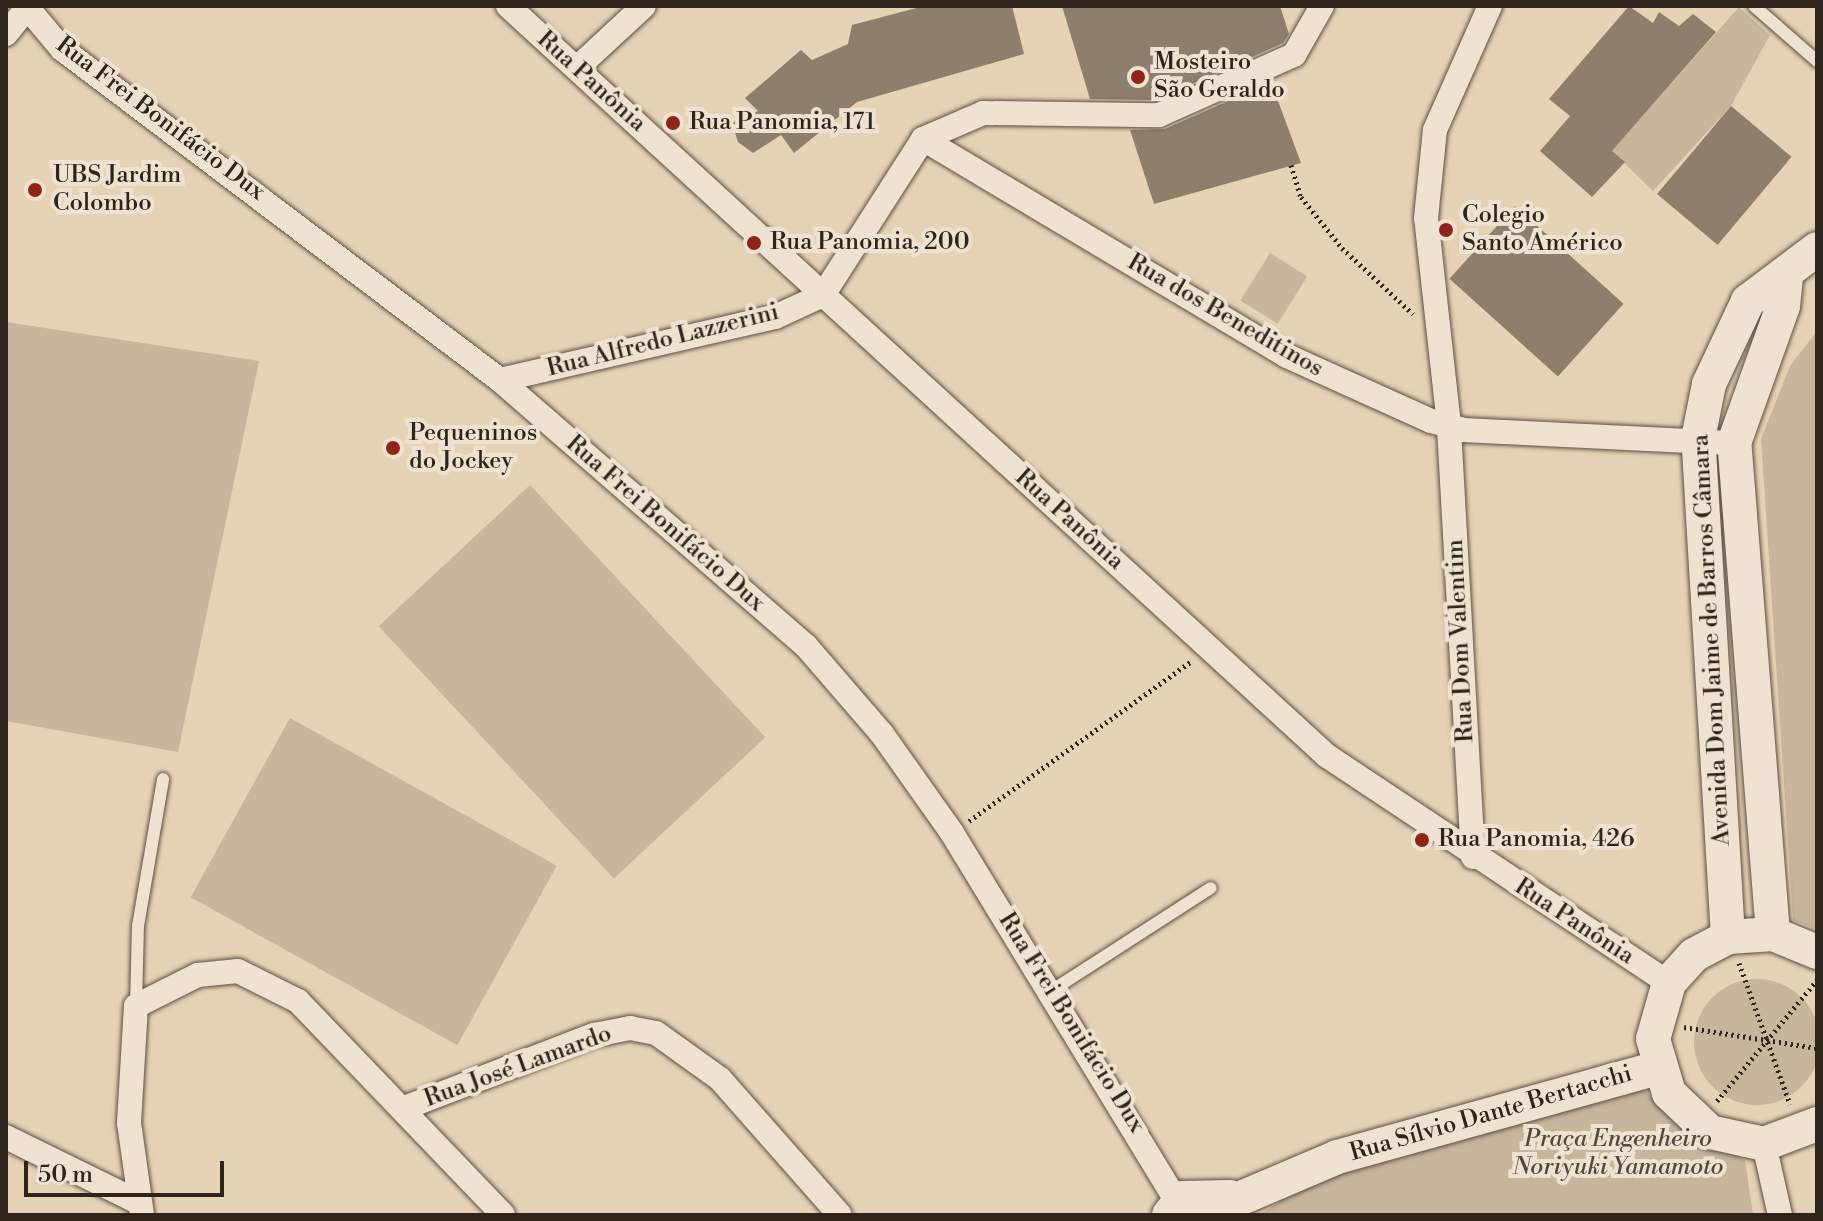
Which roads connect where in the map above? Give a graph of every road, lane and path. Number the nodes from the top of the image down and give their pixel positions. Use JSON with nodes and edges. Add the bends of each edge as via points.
{"nodes":[{"id":1,"x":508,"y":6,"type":"edge"},
{"id":2,"x":644,"y":6,"type":"edge"},
{"id":3,"x":1322,"y":6,"type":"edge"},
{"id":4,"x":1490,"y":6,"type":"edge"},
{"id":5,"x":1754,"y":6,"type":"edge"},
{"id":6,"x":26,"y":8,"type":"edge"},
{"id":7,"x":6,"y":34,"type":"edge"},
{"id":8,"x":1817,"y":61,"type":"edge"},
{"id":9,"x":577,"y":68,"type":"junction"},
{"id":10,"x":923,"y":139,"type":"junction"},
{"id":11,"x":1291,"y":165,"type":"dead end"},
{"id":12,"x":1817,"y":249,"type":"edge"},
{"id":13,"x":1786,"y":277,"type":"junction"},
{"id":14,"x":823,"y":295,"type":"junction"},
{"id":15,"x":1436,"y":329,"type":"junction"},
{"id":16,"x":500,"y":380,"type":"junction"},
{"id":17,"x":1449,"y":425,"type":"junction"},
{"id":18,"x":1698,"y":439,"type":"junction"},
{"id":19,"x":1734,"y":443,"type":"junction"},
{"id":20,"x":1210,"y":649,"type":"junction"},
{"id":21,"x":163,"y":779,"type":"dead end"},
{"id":22,"x":952,"y":833,"type":"junction"},
{"id":23,"x":1473,"y":857,"type":"junction"},
{"id":24,"x":1211,"y":888,"type":"dead end"},
{"id":25,"x":1773,"y":934,"type":"junction"},
{"id":26,"x":1728,"y":937,"type":"junction"},
{"id":27,"x":1817,"y":952,"type":"edge"},
{"id":28,"x":1817,"y":980,"type":"edge"},
{"id":29,"x":1669,"y":983,"type":"junction"},
{"id":30,"x":1051,"y":991,"type":"junction"},
{"id":31,"x":136,"y":1006,"type":"junction"},
{"id":32,"x":1655,"y":1023,"type":"junction"},
{"id":33,"x":1767,"y":1040,"type":"junction"},
{"id":34,"x":1817,"y":1048,"type":"edge"},
{"id":35,"x":1658,"y":1068,"type":"junction"},
{"id":36,"x":407,"y":1107,"type":"junction"},
{"id":37,"x":1698,"y":1124,"type":"junction"},
{"id":38,"x":1810,"y":1130,"type":"edge"},
{"id":39,"x":6,"y":1137,"type":"edge"},
{"id":40,"x":1764,"y":1144,"type":"junction"},
{"id":41,"x":1190,"y":1204,"type":"edge"},
{"id":42,"x":138,"y":1208,"type":"edge"},
{"id":43,"x":503,"y":1215,"type":"edge"},
{"id":44,"x":840,"y":1215,"type":"edge"},
{"id":45,"x":1780,"y":1215,"type":"edge"}],
"edges":[{"from":1,"to":9,"type":"street","name":"Rua Panônia"},
{"from":2,"to":9,"type":"street"},
{"from":3,"to":10,"type":"street","via":[[1294,55],[1159,115],[983,113]]},
{"from":4,"to":15,"type":"street","name":"Rua Dom Valentim","via":[[1435,130],[1426,218]]},
{"from":5,"to":8,"type":"lane"},
{"from":6,"to":7,"type":"street"},
{"from":6,"to":16,"type":"street","name":"Rua Frei Bonifácio Dux","via":[[62,49]]},
{"from":9,"to":14,"type":"street","name":"Rua Panônia"},
{"from":10,"to":14,"type":"street"},
{"from":10,"to":17,"type":"street","name":"Rua dos Beneditinos","via":[[1287,356]]},
{"from":11,"to":15,"type":"path","via":[[1301,197],[1342,248]]},
{"from":12,"to":13,"type":"street","name":"Avenida Dom Jaime de Barros Câmara"},
{"from":13,"to":18,"type":"street","name":"Avenida Dom Jaime de Barros Câmara","via":[[1748,301],[1709,384]]},
{"from":13,"to":19,"type":"street","name":"Avenida Dom Jaime de Barros Câmara"},
{"from":14,"to":16,"type":"street","name":"Rua Alfredo Lazzerini","via":[[775,317]]},
{"from":14,"to":20,"type":"street","name":"Rua Panônia"},
{"from":15,"to":17,"type":"street","name":"Rua Dom Valentim"},
{"from":16,"to":22,"type":"street","name":"Rua Frei Bonifácio Dux","via":[[806,646],[882,734]]},
{"from":17,"to":18,"type":"street","name":"Rua dos Beneditinos"},
{"from":17,"to":23,"type":"street","name":"Rua Dom Valentim"},
{"from":18,"to":19,"type":"street","name":"Rua dos Beneditinos"},
{"from":18,"to":26,"type":"street","name":"Avenida Dom Jaime de Barros Câmara"},
{"from":19,"to":25,"type":"street","name":"Avenida Dom Jaime de Barros Câmara"},
{"from":20,"to":22,"type":"path"},
{"from":20,"to":23,"type":"street","name":"Rua Panônia","via":[[1327,756]]},
{"from":21,"to":31,"type":"lane","via":[[138,926]]},
{"from":22,"to":30,"type":"street","name":"Rua Frei Bonifácio Dux"},
{"from":23,"to":29,"type":"street","name":"Rua Panônia"},
{"from":24,"to":30,"type":"lane"},
{"from":25,"to":26,"type":"street"},
{"from":25,"to":27,"type":"street"},
{"from":26,"to":29,"type":"street","via":[[1694,955]]},
{"from":26,"to":33,"type":"path"},
{"from":28,"to":33,"type":"path"},
{"from":29,"to":32,"type":"street"},
{"from":30,"to":41,"type":"street","name":"Rua Frei Bonifácio Dux"},
{"from":31,"to":36,"type":"street","via":[[198,975],[238,971],[271,983]]},
{"from":31,"to":42,"type":"street","via":[[129,1123]]},
{"from":32,"to":33,"type":"path"},
{"from":32,"to":35,"type":"street"},
{"from":33,"to":34,"type":"path"},
{"from":33,"to":37,"type":"path"},
{"from":33,"to":38,"type":"path"},
{"from":35,"to":37,"type":"street","via":[[1669,1093]]},
{"from":35,"to":41,"type":"street","name":"Rua Sílvio Dante Bertacchi","via":[[1337,1157]]},
{"from":36,"to":43,"type":"street"},
{"from":36,"to":44,"type":"street","name":"Rua José Lamardo","via":[[594,1035],[630,1028],[656,1033],[720,1079]]},
{"from":37,"to":40,"type":"street","via":[[1737,1142]]},
{"from":38,"to":40,"type":"street"},
{"from":39,"to":42,"type":"street"},
{"from":40,"to":45,"type":"street"}]}
